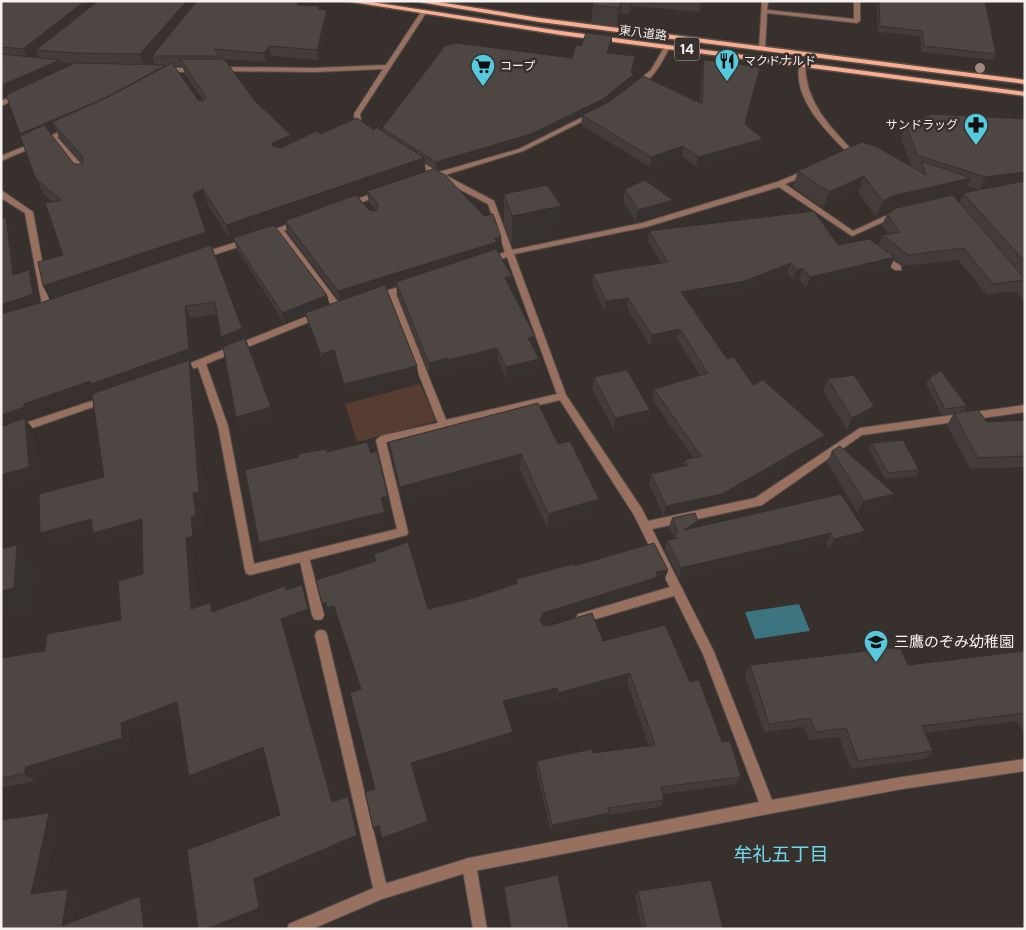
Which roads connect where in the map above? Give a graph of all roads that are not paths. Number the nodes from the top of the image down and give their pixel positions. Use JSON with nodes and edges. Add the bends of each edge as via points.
{"nodes":[{"id":1,"x":349,"y":1,"type":"edge"},
{"id":2,"x":416,"y":1,"type":"edge"},
{"id":3,"x":765,"y":1,"type":"edge"},
{"id":4,"x":858,"y":1,"type":"edge"},
{"id":5,"x":765,"y":11,"type":"junction"},
{"id":6,"x":423,"y":13,"type":"junction"},
{"id":7,"x":667,"y":47,"type":"junction"},
{"id":8,"x":762,"y":48,"type":"junction"},
{"id":9,"x":802,"y":64,"type":"junction"},
{"id":10,"x":386,"y":67,"type":"junction"},
{"id":11,"x":193,"y":70,"type":"edge"},
{"id":12,"x":211,"y":70,"type":"edge"},
{"id":13,"x":156,"y":71,"type":"edge"},
{"id":14,"x":178,"y":73,"type":"junction"},
{"id":15,"x":184,"y":81,"type":"edge"},
{"id":16,"x":1025,"y":82,"type":"edge"},
{"id":17,"x":27,"y":92,"type":"edge"},
{"id":18,"x":626,"y":93,"type":"edge"},
{"id":19,"x":1025,"y":94,"type":"edge"},
{"id":20,"x":1,"y":104,"type":"edge"},
{"id":21,"x":604,"y":108,"type":"edge"},
{"id":22,"x":78,"y":125,"type":"edge"},
{"id":23,"x":372,"y":133,"type":"edge"},
{"id":24,"x":54,"y":137,"type":"junction"},
{"id":25,"x":851,"y":152,"type":"junction"},
{"id":26,"x":860,"y":155,"type":"edge"},
{"id":27,"x":408,"y":158,"type":"edge"},
{"id":28,"x":1,"y":159,"type":"edge"},
{"id":29,"x":833,"y":160,"type":"edge"},
{"id":30,"x":815,"y":168,"type":"edge"},
{"id":31,"x":86,"y":176,"type":"edge"},
{"id":32,"x":432,"y":177,"type":"junction"},
{"id":33,"x":780,"y":184,"type":"junction"},
{"id":34,"x":392,"y":189,"type":"edge"},
{"id":35,"x":1,"y":192,"type":"edge"},
{"id":36,"x":342,"y":207,"type":"edge"},
{"id":37,"x":906,"y":212,"type":"edge"},
{"id":38,"x":306,"y":220,"type":"edge"},
{"id":39,"x":279,"y":230,"type":"junction"},
{"id":40,"x":852,"y":234,"type":"junction"},
{"id":41,"x":860,"y":240,"type":"edge"},
{"id":42,"x":875,"y":251,"type":"edge"},
{"id":43,"x":509,"y":253,"type":"junction"},
{"id":44,"x":190,"y":260,"type":"edge"},
{"id":45,"x":482,"y":262,"type":"edge"},
{"id":46,"x":898,"y":268,"type":"dead end"},
{"id":47,"x":418,"y":284,"type":"edge"},
{"id":48,"x":391,"y":293,"type":"junction"},
{"id":49,"x":364,"y":300,"type":"edge"},
{"id":50,"x":56,"y":306,"type":"edge"},
{"id":51,"x":47,"y":310,"type":"junction"},
{"id":52,"x":38,"y":312,"type":"edge"},
{"id":53,"x":201,"y":363,"type":"junction"},
{"id":54,"x":175,"y":373,"type":"edge"},
{"id":55,"x":114,"y":396,"type":"edge"},
{"id":56,"x":562,"y":396,"type":"junction"},
{"id":57,"x":1025,"y":408,"type":"edge"},
{"id":58,"x":443,"y":424,"type":"junction"},
{"id":59,"x":1,"y":435,"type":"edge"},
{"id":60,"x":645,"y":526,"type":"junction"},
{"id":61,"x":304,"y":556,"type":"junction"},
{"id":62,"x":677,"y":590,"type":"junction"},
{"id":63,"x":318,"y":615,"type":"dead end"},
{"id":64,"x":575,"y":620,"type":"edge"},
{"id":65,"x":321,"y":635,"type":"dead end"},
{"id":66,"x":1025,"y":765,"type":"edge"},
{"id":67,"x":768,"y":807,"type":"junction"},
{"id":68,"x":469,"y":865,"type":"junction"},
{"id":69,"x":381,"y":892,"type":"junction"},
{"id":70,"x":294,"y":929,"type":"edge"},
{"id":71,"x":480,"y":929,"type":"edge"}],
"edges":[{"from":1,"to":6,"type":"main road","name":"東八道路","number":"14"},
{"from":2,"to":8,"type":"main road","name":"東八道路","number":"14"},
{"from":3,"to":5,"type":"street"},
{"from":4,"to":5,"type":"street","via":[[857,21]]},
{"from":5,"to":8,"type":"street"},
{"from":6,"to":7,"type":"main road","name":"東八道路","number":"14"},
{"from":6,"to":10,"type":"street"},
{"from":7,"to":9,"type":"main road","name":"東八道路","number":"14"},
{"from":7,"to":18,"type":"street","via":[[654,71]]},
{"from":8,"to":16,"type":"main road","name":"東八道路","number":"14"},
{"from":9,"to":19,"type":"main road","name":"東八道路","number":"14"},
{"from":9,"to":25,"type":"street","via":[[800,76],[818,116]]},
{"from":10,"to":12,"type":"street"},
{"from":10,"to":23,"type":"street","via":[[356,114],[354,127]]},
{"from":11,"to":14,"type":"street"},
{"from":13,"to":14,"type":"street"},
{"from":14,"to":15,"type":"street"},
{"from":17,"to":20,"type":"street"},
{"from":21,"to":32,"type":"street","via":[[521,150]]},
{"from":22,"to":24,"type":"street"},
{"from":24,"to":28,"type":"street"},
{"from":24,"to":31,"type":"street"},
{"from":25,"to":26,"type":"street"},
{"from":25,"to":29,"type":"street"},
{"from":27,"to":32,"type":"street"},
{"from":30,"to":33,"type":"street"},
{"from":32,"to":43,"type":"street","via":[[491,203]]},
{"from":33,"to":40,"type":"street"},
{"from":33,"to":43,"type":"street","via":[[644,225]]},
{"from":34,"to":36,"type":"street","via":[[362,204]]},
{"from":35,"to":51,"type":"street","via":[[29,212]]},
{"from":37,"to":40,"type":"street","via":[[889,216]]},
{"from":38,"to":39,"type":"street"},
{"from":39,"to":44,"type":"street"},
{"from":39,"to":53,"type":"street","via":[[343,306]]},
{"from":40,"to":41,"type":"street"},
{"from":42,"to":46,"type":"street"},
{"from":43,"to":45,"type":"street"},
{"from":43,"to":56,"type":"street"},
{"from":47,"to":48,"type":"street"},
{"from":48,"to":49,"type":"street"},
{"from":48,"to":58,"type":"street"},
{"from":50,"to":51,"type":"street"},
{"from":51,"to":52,"type":"street"},
{"from":53,"to":54,"type":"street"},
{"from":53,"to":61,"type":"street","via":[[223,426],[250,570]]},
{"from":55,"to":59,"type":"street"},
{"from":56,"to":58,"type":"street"},
{"from":56,"to":60,"type":"street"},
{"from":57,"to":60,"type":"street","via":[[860,432],[758,502]]},
{"from":58,"to":61,"type":"street","via":[[381,440],[403,532]]},
{"from":60,"to":62,"type":"street"},
{"from":61,"to":63,"type":"street"},
{"from":62,"to":64,"type":"street"},
{"from":62,"to":67,"type":"street","via":[[708,652]]},
{"from":65,"to":69,"type":"street"},
{"from":66,"to":67,"type":"street"},
{"from":67,"to":68,"type":"street"},
{"from":68,"to":69,"type":"street"},
{"from":68,"to":71,"type":"street"},
{"from":69,"to":70,"type":"street"}]}
